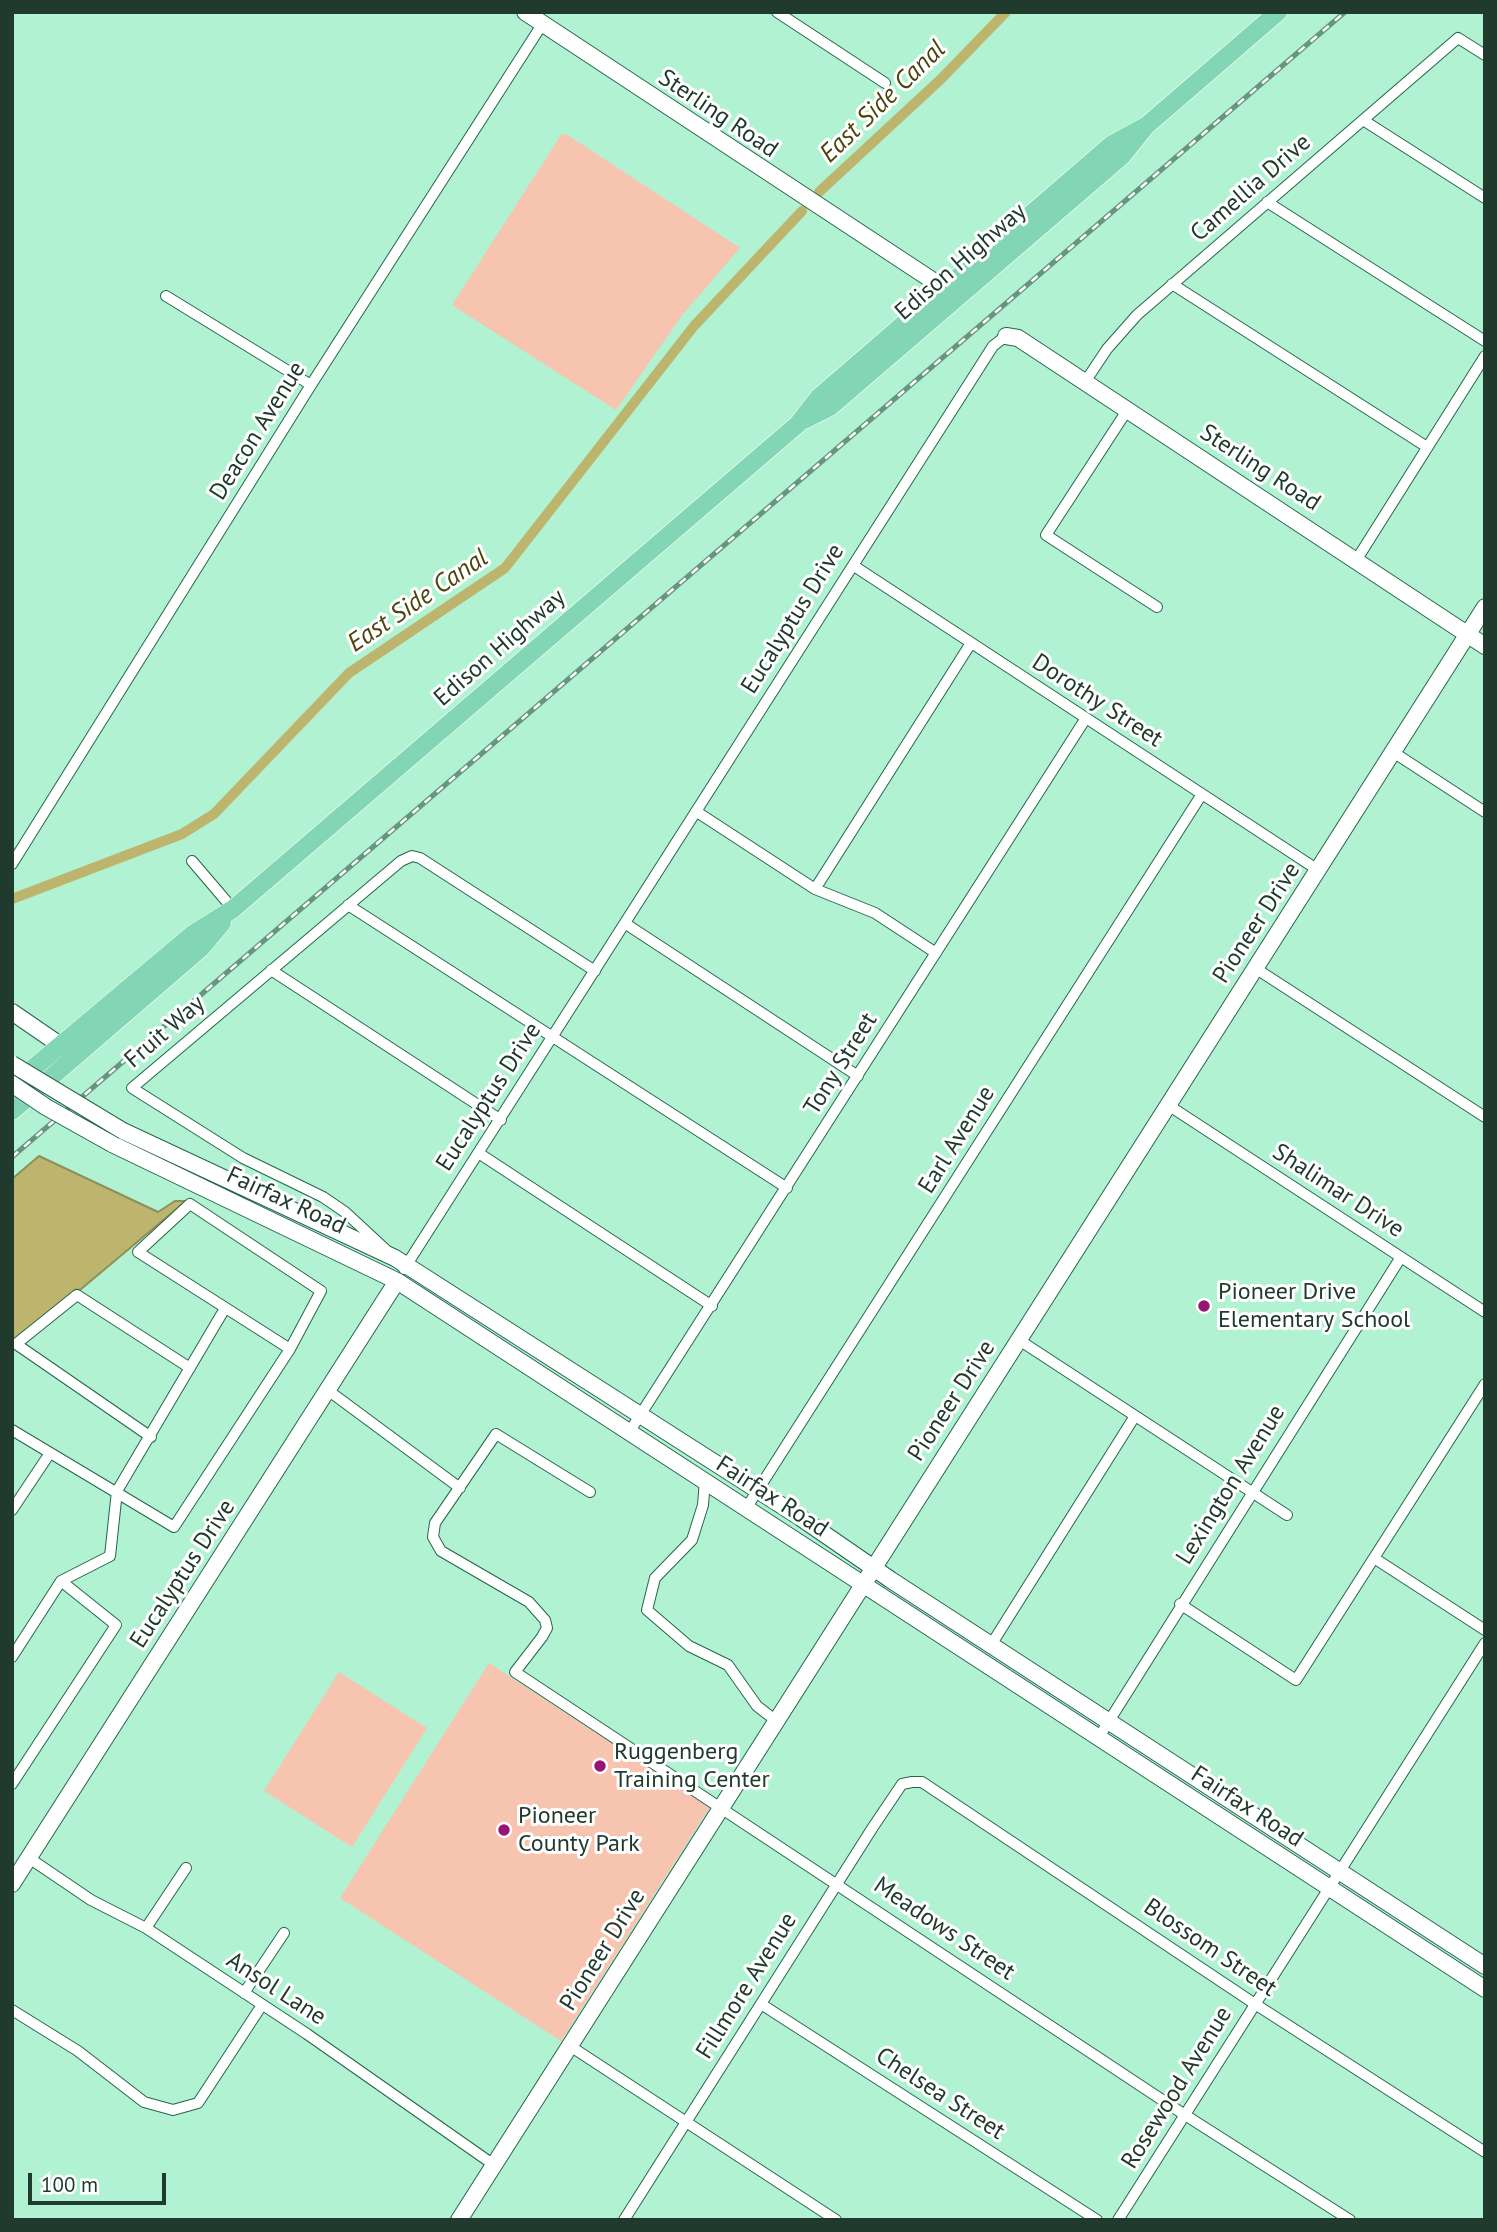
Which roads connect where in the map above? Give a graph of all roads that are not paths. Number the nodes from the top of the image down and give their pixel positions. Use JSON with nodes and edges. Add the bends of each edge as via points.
{"nodes":[{"id":1,"x":525,"y":12,"type":"edge"},
{"id":2,"x":777,"y":12,"type":"edge"},
{"id":3,"x":1278,"y":12,"type":"edge"},
{"id":4,"x":546,"y":18,"type":"edge"},
{"id":5,"x":1485,"y":55,"type":"edge"},
{"id":6,"x":886,"y":83,"type":"dead end"},
{"id":7,"x":1363,"y":120,"type":"junction"},
{"id":8,"x":1485,"y":198,"type":"edge"},
{"id":9,"x":1267,"y":202,"type":"junction"},
{"id":10,"x":1172,"y":284,"type":"junction"},
{"id":11,"x":951,"y":293,"type":"junction"},
{"id":12,"x":166,"y":296,"type":"dead end"},
{"id":13,"x":1006,"y":336,"type":"joint"},
{"id":14,"x":1485,"y":341,"type":"edge"},
{"id":15,"x":1485,"y":356,"type":"edge"},
{"id":16,"x":1085,"y":382,"type":"junction"},
{"id":17,"x":311,"y":385,"type":"junction"},
{"id":18,"x":1128,"y":409,"type":"junction"},
{"id":19,"x":1427,"y":447,"type":"junction"},
{"id":20,"x":1357,"y":559,"type":"junction"},
{"id":21,"x":854,"y":566,"type":"junction"},
{"id":22,"x":1157,"y":607,"type":"dead end"},
{"id":23,"x":1485,"y":607,"type":"edge"},
{"id":24,"x":1468,"y":635,"type":"junction"},
{"id":25,"x":971,"y":643,"type":"junction"},
{"id":26,"x":1485,"y":646,"type":"edge"},
{"id":27,"x":1086,"y":718,"type":"junction"},
{"id":28,"x":1393,"y":752,"type":"junction"},
{"id":29,"x":1202,"y":794,"type":"junction"},
{"id":30,"x":697,"y":812,"type":"junction"},
{"id":31,"x":1485,"y":812,"type":"edge"},
{"id":32,"x":192,"y":861,"type":"dead end"},
{"id":33,"x":12,"y":864,"type":"edge"},
{"id":34,"x":1318,"y":870,"type":"junction"},
{"id":35,"x":814,"y":889,"type":"junction"},
{"id":36,"x":348,"y":905,"type":"junction"},
{"id":37,"x":233,"y":909,"type":"junction"},
{"id":38,"x":626,"y":924,"type":"junction"},
{"id":39,"x":936,"y":953,"type":"junction"},
{"id":40,"x":1255,"y":968,"type":"junction"},
{"id":41,"x":271,"y":970,"type":"junction"},
{"id":42,"x":595,"y":971,"type":"junction"},
{"id":43,"x":12,"y":1012,"type":"edge"},
{"id":44,"x":554,"y":1037,"type":"junction"},
{"id":45,"x":60,"y":1045,"type":"junction"},
{"id":46,"x":12,"y":1063,"type":"edge"},
{"id":47,"x":858,"y":1076,"type":"junction"},
{"id":48,"x":12,"y":1085,"type":"edge"},
{"id":49,"x":1168,"y":1105,"type":"junction"},
{"id":50,"x":12,"y":1111,"type":"edge"},
{"id":51,"x":1485,"y":1117,"type":"edge"},
{"id":52,"x":501,"y":1120,"type":"junction"},
{"id":53,"x":480,"y":1154,"type":"junction"},
{"id":54,"x":787,"y":1188,"type":"junction"},
{"id":55,"x":1401,"y":1257,"type":"junction"},
{"id":56,"x":399,"y":1268,"type":"junction"},
{"id":57,"x":712,"y":1306,"type":"junction"},
{"id":58,"x":225,"y":1310,"type":"junction"},
{"id":59,"x":1485,"y":1312,"type":"edge"},
{"id":60,"x":1019,"y":1340,"type":"junction"},
{"id":61,"x":289,"y":1349,"type":"junction"},
{"id":62,"x":190,"y":1368,"type":"junction"},
{"id":63,"x":1485,"y":1384,"type":"edge"},
{"id":64,"x":328,"y":1391,"type":"junction"},
{"id":65,"x":640,"y":1416,"type":"junction"},
{"id":66,"x":1135,"y":1416,"type":"junction"},
{"id":67,"x":12,"y":1430,"type":"edge"},
{"id":68,"x":630,"y":1431,"type":"junction"},
{"id":69,"x":151,"y":1437,"type":"junction"},
{"id":70,"x":50,"y":1453,"type":"junction"},
{"id":71,"x":705,"y":1480,"type":"junction"},
{"id":72,"x":460,"y":1488,"type":"junction"},
{"id":73,"x":758,"y":1490,"type":"junction"},
{"id":74,"x":117,"y":1491,"type":"junction"},
{"id":75,"x":590,"y":1492,"type":"dead end"},
{"id":76,"x":1252,"y":1492,"type":"junction"},
{"id":77,"x":747,"y":1507,"type":"junction"},
{"id":78,"x":12,"y":1510,"type":"edge"},
{"id":79,"x":1287,"y":1514,"type":"dead end"},
{"id":80,"x":1374,"y":1558,"type":"junction"},
{"id":81,"x":872,"y":1568,"type":"junction"},
{"id":82,"x":61,"y":1581,"type":"junction"},
{"id":83,"x":863,"y":1583,"type":"junction"},
{"id":84,"x":1180,"y":1604,"type":"junction"},
{"id":85,"x":1485,"y":1630,"type":"edge"},
{"id":86,"x":1485,"y":1643,"type":"edge"},
{"id":87,"x":990,"y":1645,"type":"junction"},
{"id":88,"x":12,"y":1657,"type":"edge"},
{"id":89,"x":775,"y":1720,"type":"junction"},
{"id":90,"x":1108,"y":1722,"type":"junction"},
{"id":91,"x":1099,"y":1737,"type":"junction"},
{"id":92,"x":14,"y":1776,"type":"edge"},
{"id":93,"x":912,"y":1782,"type":"joint"},
{"id":94,"x":721,"y":1805,"type":"junction"},
{"id":95,"x":29,"y":1858,"type":"junction"},
{"id":96,"x":186,"y":1868,"type":"dead end"},
{"id":97,"x":1338,"y":1872,"type":"junction"},
{"id":98,"x":838,"y":1883,"type":"junction"},
{"id":99,"x":12,"y":1884,"type":"edge"},
{"id":100,"x":1329,"y":1887,"type":"junction"},
{"id":101,"x":146,"y":1928,"type":"junction"},
{"id":102,"x":284,"y":1933,"type":"dead end"},
{"id":103,"x":1485,"y":1966,"type":"edge"},
{"id":104,"x":1485,"y":1989,"type":"edge"},
{"id":105,"x":244,"y":1993,"type":"junction"},
{"id":106,"x":761,"y":2004,"type":"junction"},
{"id":107,"x":1255,"y":2004,"type":"junction"},
{"id":108,"x":262,"y":2006,"type":"junction"},
{"id":109,"x":12,"y":2010,"type":"edge"},
{"id":110,"x":570,"y":2046,"type":"junction"},
{"id":111,"x":1185,"y":2115,"type":"junction"},
{"id":112,"x":686,"y":2122,"type":"junction"},
{"id":113,"x":1485,"y":2151,"type":"edge"},
{"id":114,"x":494,"y":2165,"type":"junction"},
{"id":115,"x":459,"y":2220,"type":"edge"},
{"id":116,"x":624,"y":2220,"type":"edge"},
{"id":117,"x":836,"y":2220,"type":"edge"},
{"id":118,"x":1097,"y":2220,"type":"edge"},
{"id":119,"x":1118,"y":2220,"type":"edge"},
{"id":120,"x":1350,"y":2220,"type":"edge"}],
"edges":[{"from":1,"to":4,"type":"street","name":"Sterling Road"},
{"from":2,"to":6,"type":"street"},
{"from":3,"to":11,"type":"main road","name":"Edison Highway","via":[[1146,126],[1111,145]]},
{"from":4,"to":11,"type":"street","name":"Sterling Road"},
{"from":4,"to":17,"type":"street","name":"Deacon Avenue"},
{"from":5,"to":7,"type":"street","name":"Camellia Drive","via":[[1458,38]]},
{"from":7,"to":8,"type":"street"},
{"from":7,"to":9,"type":"street","name":"Camellia Drive"},
{"from":9,"to":10,"type":"street","name":"Camellia Drive"},
{"from":9,"to":14,"type":"street"},
{"from":10,"to":16,"type":"street","name":"Camellia Drive","via":[[1121,331]]},
{"from":10,"to":19,"type":"street"},
{"from":11,"to":37,"type":"main road","name":"Edison Highway","via":[[819,397],[798,424]]},
{"from":12,"to":17,"type":"street"},
{"from":13,"to":16,"type":"street","name":"Sterling Road","via":[[1018,338]]},
{"from":13,"to":21,"type":"street","name":"Eucalyptus Drive","via":[[993,346]]},
{"from":15,"to":19,"type":"street"},
{"from":16,"to":18,"type":"street","name":"Sterling Road"},
{"from":17,"to":33,"type":"street","name":"Deacon Avenue"},
{"from":18,"to":20,"type":"street","name":"Sterling Road"},
{"from":18,"to":22,"type":"street","via":[[1046,535]]},
{"from":19,"to":20,"type":"street"},
{"from":20,"to":24,"type":"street","name":"Sterling Road"},
{"from":21,"to":25,"type":"street","name":"Dorothy Street"},
{"from":21,"to":30,"type":"street","name":"Eucalyptus Drive"},
{"from":23,"to":24,"type":"street","name":"Pioneer Drive"},
{"from":24,"to":26,"type":"street","name":"Sterling Road"},
{"from":24,"to":28,"type":"street","name":"Pioneer Drive"},
{"from":25,"to":27,"type":"street","name":"Dorothy Street"},
{"from":25,"to":35,"type":"street"},
{"from":27,"to":29,"type":"street","name":"Dorothy Street"},
{"from":27,"to":39,"type":"street","name":"Tony Street"},
{"from":28,"to":31,"type":"street"},
{"from":28,"to":34,"type":"street","name":"Pioneer Drive"},
{"from":29,"to":34,"type":"street","name":"Dorothy Street"},
{"from":29,"to":73,"type":"street","name":"Earl Avenue"},
{"from":30,"to":35,"type":"street"},
{"from":30,"to":38,"type":"street","name":"Eucalyptus Drive"},
{"from":32,"to":37,"type":"street"},
{"from":34,"to":40,"type":"street","name":"Pioneer Drive"},
{"from":35,"to":39,"type":"street","via":[[875,913]]},
{"from":36,"to":41,"type":"street","name":"Fruit Way"},
{"from":36,"to":42,"type":"street","name":"Fruit Way","via":[[401,861],[421,858]]},
{"from":36,"to":44,"type":"street"},
{"from":37,"to":45,"type":"main road","name":"Edison Highway","via":[[193,934]]},
{"from":37,"to":50,"type":"main road","name":"Edison Highway","via":[[201,948]]},
{"from":38,"to":42,"type":"street","name":"Eucalyptus Drive"},
{"from":38,"to":47,"type":"street"},
{"from":39,"to":47,"type":"street","name":"Tony Street"},
{"from":40,"to":49,"type":"street","name":"Pioneer Drive"},
{"from":40,"to":51,"type":"street"},
{"from":41,"to":52,"type":"street"},
{"from":41,"to":56,"type":"street","name":"Fruit Way","via":[[132,1088],[277,1178],[323,1197],[345,1212]]},
{"from":42,"to":44,"type":"street","name":"Eucalyptus Drive"},
{"from":43,"to":45,"type":"street"},
{"from":44,"to":52,"type":"street","name":"Eucalyptus Drive"},
{"from":44,"to":54,"type":"street"},
{"from":45,"to":48,"type":"main road","name":"Edison Highway"},
{"from":46,"to":56,"type":"street","name":"Fairfax Road","bridge":true,"via":[[123,1131]]},
{"from":47,"to":54,"type":"street","name":"Tony Street"},
{"from":48,"to":56,"type":"street","name":"Fairfax Road","bridge":true,"via":[[112,1144]]},
{"from":49,"to":55,"type":"street","name":"Shalimar Drive"},
{"from":49,"to":60,"type":"street","name":"Pioneer Drive"},
{"from":52,"to":53,"type":"street","name":"Eucalyptus Drive"},
{"from":53,"to":56,"type":"street","name":"Eucalyptus Drive"},
{"from":53,"to":57,"type":"street"},
{"from":54,"to":57,"type":"street","name":"Tony Street"},
{"from":55,"to":59,"type":"street","name":"Shalimar Drive"},
{"from":55,"to":76,"type":"street","name":"Lexington Avenue"},
{"from":56,"to":64,"type":"street","name":"Eucalyptus Drive"},
{"from":56,"to":65,"type":"street","name":"Fairfax Road"},
{"from":56,"to":68,"type":"street","name":"Fairfax Road"},
{"from":57,"to":65,"type":"street","name":"Tony Street"},
{"from":58,"to":61,"type":"street"},
{"from":58,"to":61,"type":"street","via":[[138,1252],[190,1204],[321,1291]]},
{"from":58,"to":62,"type":"street"},
{"from":60,"to":66,"type":"street"},
{"from":60,"to":81,"type":"street","name":"Pioneer Drive"},
{"from":61,"to":74,"type":"street","via":[[174,1527]]},
{"from":62,"to":69,"type":"street"},
{"from":62,"to":69,"type":"street","via":[[77,1295],[16,1344]]},
{"from":63,"to":80,"type":"street"},
{"from":64,"to":72,"type":"street"},
{"from":64,"to":95,"type":"street","name":"Eucalyptus Drive"},
{"from":65,"to":68,"type":"street","name":"Tony Street"},
{"from":65,"to":73,"type":"street","name":"Fairfax Road"},
{"from":66,"to":76,"type":"street"},
{"from":66,"to":87,"type":"street"},
{"from":67,"to":70,"type":"street"},
{"from":68,"to":71,"type":"street","name":"Fairfax Road"},
{"from":69,"to":74,"type":"street"},
{"from":70,"to":74,"type":"street"},
{"from":70,"to":78,"type":"street"},
{"from":71,"to":77,"type":"street","name":"Fairfax Road"},
{"from":71,"to":89,"type":"street","via":[[692,1540],[655,1578],[647,1610],[689,1646],[728,1665],[757,1706]]},
{"from":72,"to":75,"type":"street","via":[[496,1434]]},
{"from":72,"to":94,"type":"street","name":"Meadows Street","via":[[435,1523],[433,1537],[441,1551],[529,1602],[541,1613],[547,1628],[515,1672]]},
{"from":73,"to":77,"type":"street","name":"Earl Avenue"},
{"from":73,"to":81,"type":"street","name":"Fairfax Road"},
{"from":74,"to":82,"type":"street","via":[[110,1556]]},
{"from":76,"to":79,"type":"street"},
{"from":76,"to":84,"type":"street","name":"Lexington Avenue"},
{"from":77,"to":83,"type":"street","name":"Fairfax Road"},
{"from":80,"to":84,"type":"street","via":[[1296,1680]]},
{"from":80,"to":85,"type":"street"},
{"from":81,"to":83,"type":"street","name":"Pioneer Drive"},
{"from":81,"to":87,"type":"street","name":"Fairfax Road"},
{"from":82,"to":88,"type":"street"},
{"from":82,"to":92,"type":"street","via":[[116,1625]]},
{"from":83,"to":89,"type":"street","name":"Pioneer Drive"},
{"from":83,"to":91,"type":"street","name":"Fairfax Road"},
{"from":84,"to":90,"type":"street","name":"Lexington Avenue"},
{"from":86,"to":97,"type":"street","name":"Rosewood Avenue"},
{"from":87,"to":90,"type":"street","name":"Fairfax Road"},
{"from":89,"to":94,"type":"street","name":"Pioneer Drive"},
{"from":90,"to":91,"type":"street","name":"Lexington Avenue"},
{"from":90,"to":97,"type":"street","name":"Fairfax Road"},
{"from":91,"to":100,"type":"street","name":"Fairfax Road"},
{"from":93,"to":98,"type":"street","name":"Fillmore Avenue","via":[[902,1784]]},
{"from":93,"to":107,"type":"street","name":"Blossom Street","via":[[922,1782]]},
{"from":94,"to":98,"type":"street","name":"Meadows Street"},
{"from":94,"to":110,"type":"street","name":"Pioneer Drive"},
{"from":95,"to":99,"type":"street","name":"Eucalyptus Drive"},
{"from":95,"to":101,"type":"street","name":"Ansol Lane","via":[[91,1900]]},
{"from":96,"to":101,"type":"street"},
{"from":97,"to":100,"type":"street","name":"Rosewood Avenue"},
{"from":97,"to":103,"type":"street","name":"Fairfax Road"},
{"from":98,"to":106,"type":"street","name":"Fillmore Avenue"},
{"from":98,"to":111,"type":"street","name":"Meadows Street"},
{"from":100,"to":104,"type":"street","name":"Fairfax Road"},
{"from":100,"to":107,"type":"street","name":"Rosewood Avenue"},
{"from":101,"to":105,"type":"street","name":"Ansol Lane"},
{"from":102,"to":105,"type":"street"},
{"from":105,"to":108,"type":"street","name":"Ansol Lane"},
{"from":106,"to":112,"type":"street","name":"Fillmore Avenue"},
{"from":106,"to":118,"type":"street","name":"Chelsea Street"},
{"from":107,"to":111,"type":"street","name":"Rosewood Avenue"},
{"from":107,"to":113,"type":"street","name":"Blossom Street"},
{"from":108,"to":109,"type":"street","via":[[198,2103],[173,2110],[153,2107],[78,2051]]},
{"from":108,"to":114,"type":"street","name":"Ansol Lane"},
{"from":110,"to":112,"type":"street"},
{"from":110,"to":114,"type":"street","name":"Pioneer Drive"},
{"from":111,"to":119,"type":"street","name":"Rosewood Avenue"},
{"from":111,"to":120,"type":"street","name":"Meadows Street"},
{"from":112,"to":116,"type":"street","name":"Fillmore Avenue"},
{"from":112,"to":117,"type":"street"},
{"from":114,"to":115,"type":"street","name":"Pioneer Drive"}]}
